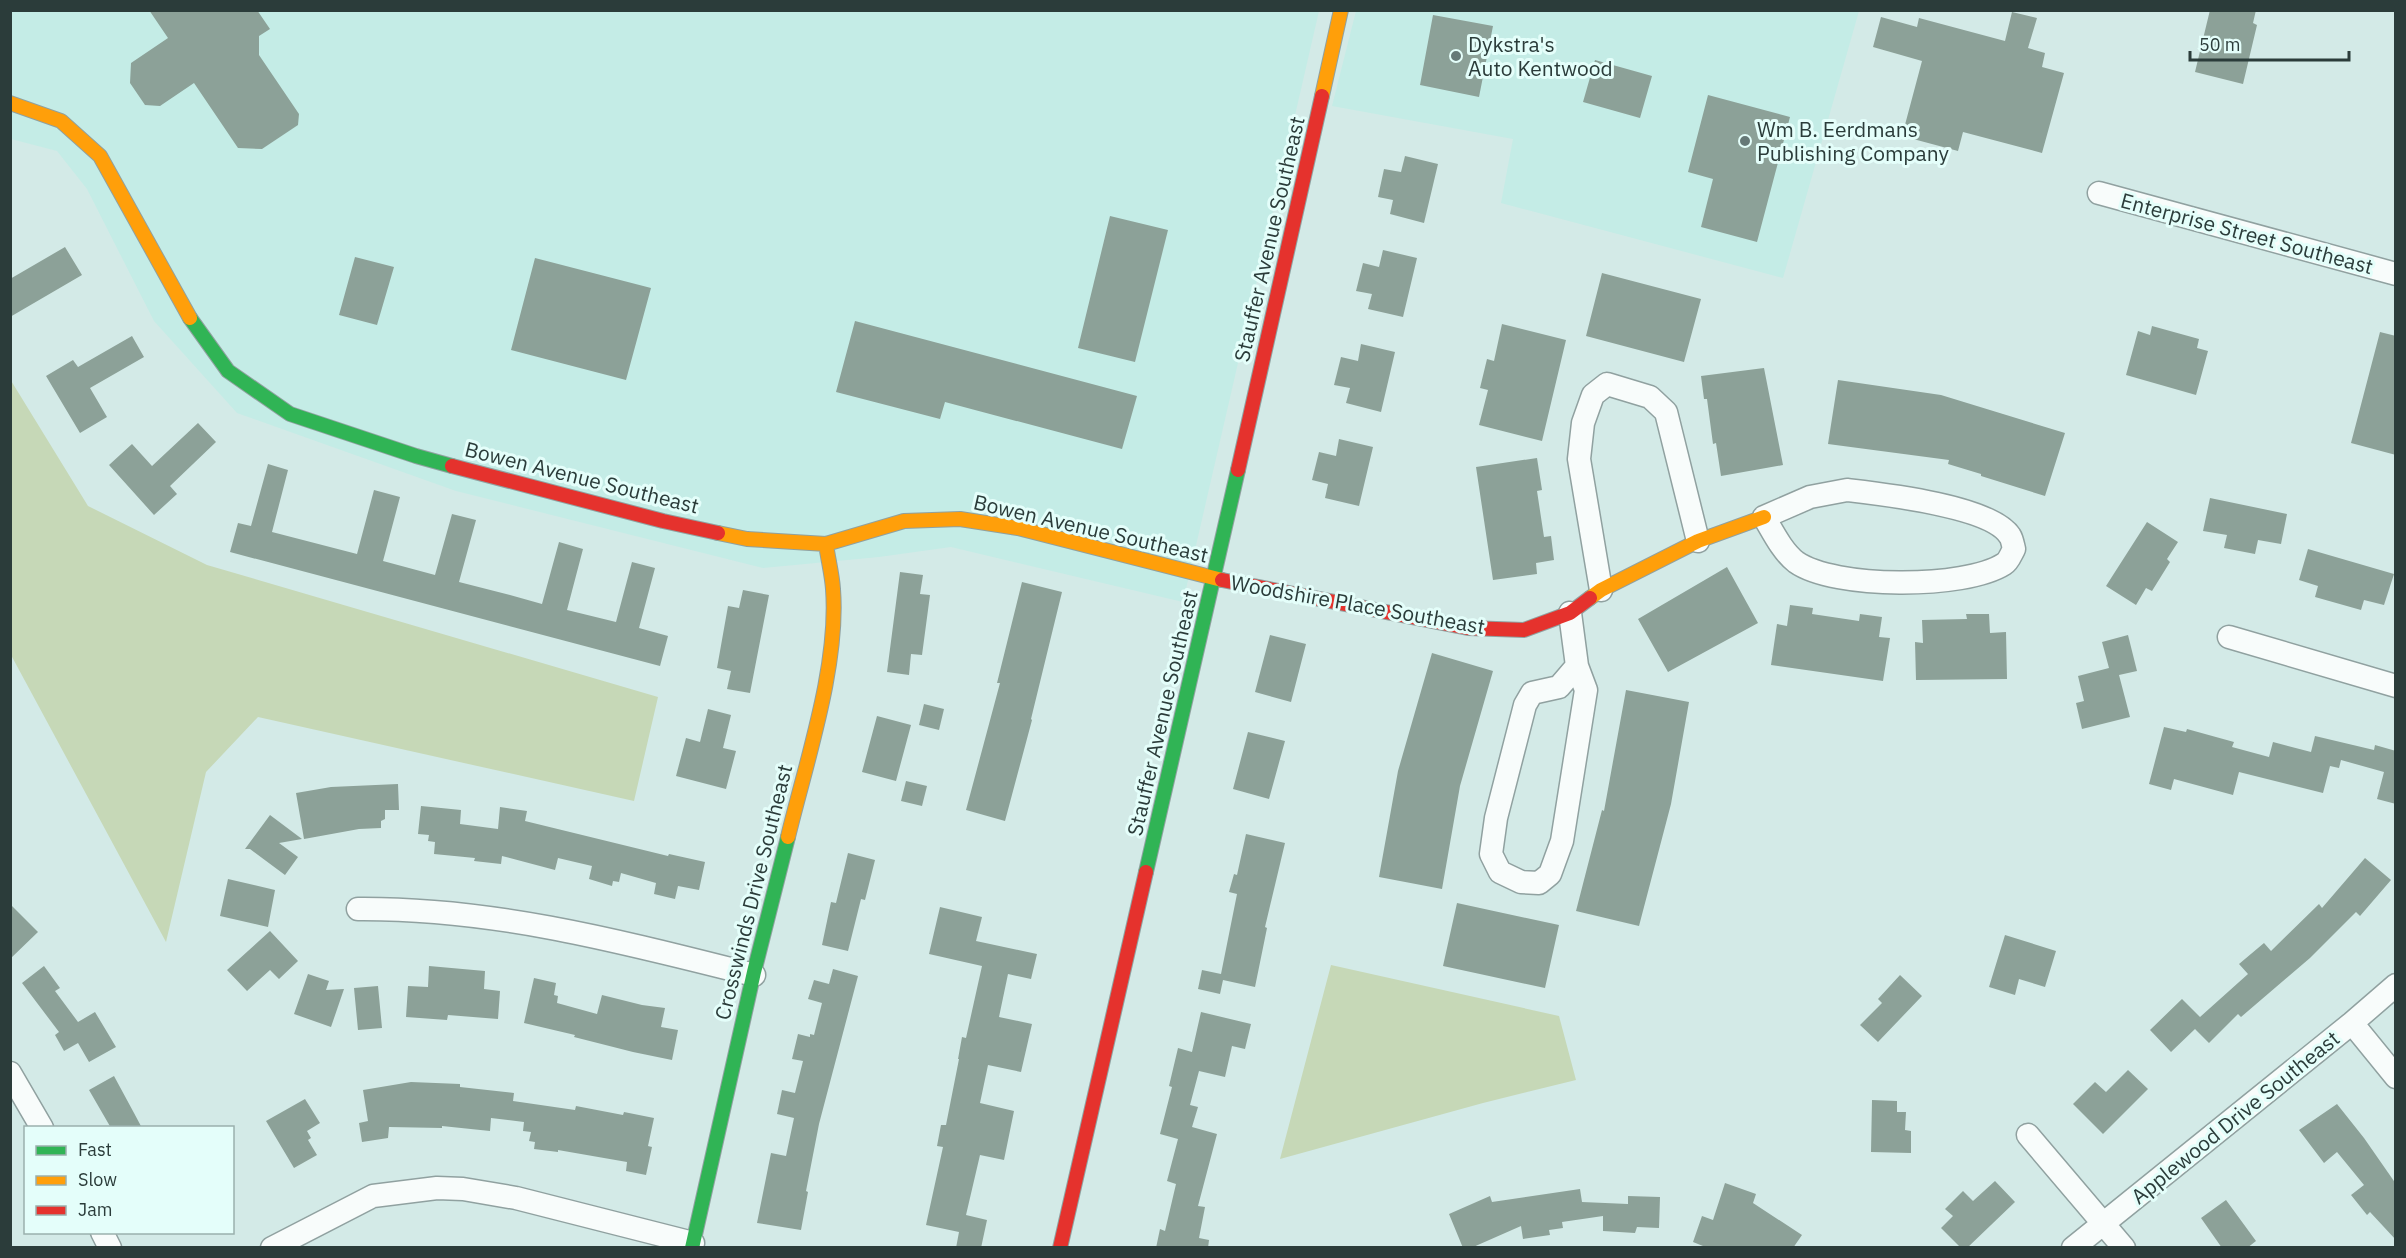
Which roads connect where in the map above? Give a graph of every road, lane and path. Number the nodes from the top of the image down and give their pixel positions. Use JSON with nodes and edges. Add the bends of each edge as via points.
{"nodes":[{"id":1,"x":1341,"y":10,"type":"edge"},
{"id":2,"x":10,"y":103,"type":"edge"},
{"id":3,"x":2099,"y":193,"type":"dead end"},
{"id":4,"x":2396,"y":274,"type":"edge"},
{"id":5,"x":1764,"y":517,"type":"junction"},
{"id":6,"x":1698,"y":541,"type":"junction"},
{"id":7,"x":826,"y":544,"type":"junction"},
{"id":8,"x":1214,"y":578,"type":"junction"},
{"id":9,"x":1600,"y":590,"type":"junction"},
{"id":10,"x":1570,"y":612,"type":"junction"},
{"id":11,"x":2229,"y":637,"type":"dead end"},
{"id":12,"x":1577,"y":666,"type":"junction"},
{"id":13,"x":2396,"y":686,"type":"edge"},
{"id":14,"x":358,"y":909,"type":"dead end"},
{"id":15,"x":754,"y":975,"type":"junction"},
{"id":16,"x":2396,"y":985,"type":"edge"},
{"id":17,"x":2352,"y":1023,"type":"junction"},
{"id":18,"x":10,"y":1073,"type":"edge"},
{"id":19,"x":2396,"y":1077,"type":"edge"},
{"id":20,"x":41,"y":1126,"type":"edge"},
{"id":21,"x":2028,"y":1135,"type":"dead end"},
{"id":22,"x":2103,"y":1222,"type":"junction"},
{"id":23,"x":103,"y":1234,"type":"edge"},
{"id":24,"x":692,"y":1245,"type":"edge"},
{"id":25,"x":110,"y":1248,"type":"edge"},
{"id":26,"x":273,"y":1248,"type":"edge"},
{"id":27,"x":1060,"y":1248,"type":"edge"},
{"id":28,"x":2073,"y":1248,"type":"edge"},
{"id":29,"x":2124,"y":1248,"type":"edge"}],
"edges":[{"from":1,"to":8,"type":"street","name":"Stauffer Avenue Southeast"},
{"from":2,"to":7,"type":"street","name":"Bowen Avenue Southeast","via":[[61,121],[100,156],[192,321],[228,371],[290,414],[417,456],[663,521],[747,539]]},
{"from":3,"to":4,"type":"street","name":"Enterprise Street Southeast"},
{"from":5,"to":5,"type":"street","name":"Woodshire Place Southeast","via":[[1810,497],[1846,490],[1909,497],[1997,524],[2010,536],[2014,549],[2007,562],[1989,572],[1961,579],[1849,579],[1816,572],[1796,561]]},
{"from":5,"to":6,"type":"street","name":"Woodshire Place Southeast"},
{"from":6,"to":9,"type":"street","name":"Woodshire Place Southeast"},
{"from":6,"to":9,"type":"street","via":[[1666,412],[1650,397],[1607,384],[1593,395],[1583,423],[1579,459]]},
{"from":7,"to":8,"type":"street","name":"Bowen Avenue Southeast","via":[[904,521],[960,519],[1018,528]]},
{"from":7,"to":15,"type":"street","name":"Crosswinds Drive Southeast","via":[[833,590],[828,674]]},
{"from":8,"to":10,"type":"street","name":"Woodshire Place Southeast","via":[[1468,628],[1524,630]]},
{"from":8,"to":27,"type":"street","name":"Stauffer Avenue Southeast"},
{"from":9,"to":10,"type":"street","name":"Woodshire Place Southeast"},
{"from":10,"to":12,"type":"street"},
{"from":11,"to":13,"type":"street"},
{"from":12,"to":12,"type":"street","via":[[1586,690],[1562,841],[1550,874],[1539,883],[1521,882],[1500,872],[1491,854],[1496,818],[1525,705],[1532,693],[1559,687]]},
{"from":14,"to":15,"type":"street","via":[[448,913],[534,923]]},
{"from":15,"to":24,"type":"street","name":"Crosswinds Drive Southeast"},
{"from":16,"to":17,"type":"street","name":"Applewood Drive Southeast"},
{"from":17,"to":19,"type":"street"},
{"from":17,"to":22,"type":"street","name":"Applewood Drive Southeast"},
{"from":18,"to":20,"type":"street"},
{"from":21,"to":22,"type":"street"},
{"from":22,"to":28,"type":"street","name":"Applewood Drive Southeast"},
{"from":22,"to":29,"type":"street"},
{"from":23,"to":25,"type":"street"},
{"from":24,"to":26,"type":"street","via":[[516,1198],[437,1188],[372,1196]]}]}
